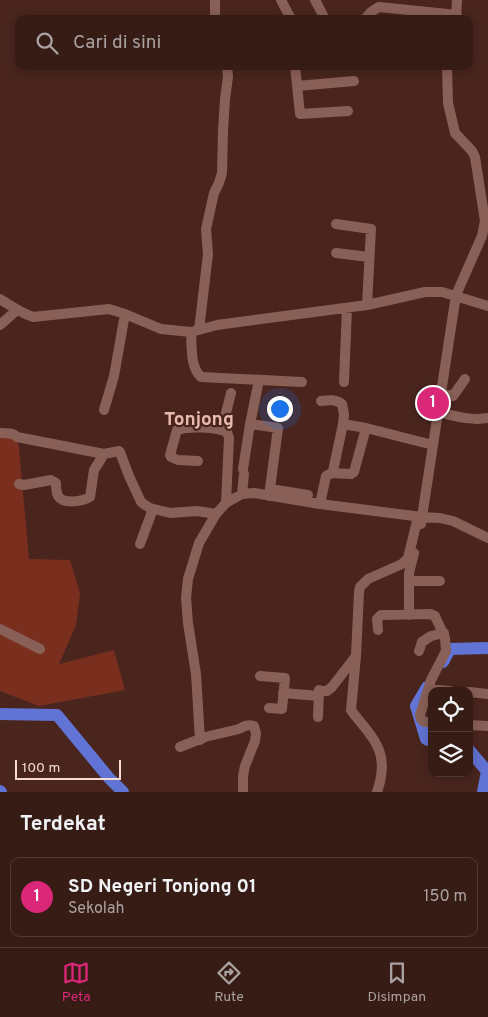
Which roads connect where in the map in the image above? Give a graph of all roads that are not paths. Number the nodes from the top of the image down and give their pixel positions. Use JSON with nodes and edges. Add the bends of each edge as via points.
{"nodes":[{"id":1,"x":215,"y":0,"type":"edge"},
{"id":2,"x":280,"y":0,"type":"edge"},
{"id":3,"x":316,"y":0,"type":"edge"},
{"id":4,"x":457,"y":0,"type":"edge"},
{"id":5,"x":215,"y":15,"type":"edge"},
{"id":6,"x":289,"y":15,"type":"edge"},
{"id":7,"x":324,"y":15,"type":"edge"},
{"id":8,"x":368,"y":15,"type":"edge"},
{"id":9,"x":441,"y":15,"type":"edge"},
{"id":10,"x":456,"y":15,"type":"edge"},
{"id":11,"x":227,"y":70,"type":"edge"},
{"id":12,"x":295,"y":70,"type":"edge"},
{"id":13,"x":447,"y":70,"type":"edge"},
{"id":14,"x":354,"y":82,"type":"dead end"},
{"id":15,"x":297,"y":86,"type":"junction"},
{"id":16,"x":348,"y":111,"type":"dead end"},
{"id":17,"x":336,"y":224,"type":"dead end"},
{"id":18,"x":336,"y":253,"type":"dead end"},
{"id":19,"x":369,"y":257,"type":"junction"},
{"id":20,"x":456,"y":296,"type":"junction"},
{"id":21,"x":0,"y":299,"type":"edge"},
{"id":22,"x":367,"y":305,"type":"junction"},
{"id":23,"x":488,"y":306,"type":"edge"},
{"id":24,"x":346,"y":308,"type":"junction"},
{"id":25,"x":17,"y":310,"type":"junction"},
{"id":26,"x":126,"y":314,"type":"junction"},
{"id":27,"x":0,"y":325,"type":"edge"},
{"id":28,"x":195,"y":331,"type":"junction"},
{"id":29,"x":465,"y":379,"type":"dead end"},
{"id":30,"x":302,"y":382,"type":"dead end"},
{"id":31,"x":344,"y":382,"type":"dead end"},
{"id":32,"x":258,"y":385,"type":"dead end"},
{"id":33,"x":231,"y":394,"type":"dead end"},
{"id":34,"x":440,"y":394,"type":"junction"},
{"id":35,"x":321,"y":401,"type":"dead end"},
{"id":36,"x":104,"y":410,"type":"dead end"},
{"id":37,"x":438,"y":412,"type":"junction"},
{"id":38,"x":488,"y":418,"type":"edge"},
{"id":39,"x":250,"y":424,"type":"junction"},
{"id":40,"x":343,"y":424,"type":"junction"},
{"id":41,"x":366,"y":428,"type":"junction"},
{"id":42,"x":222,"y":429,"type":"junction"},
{"id":43,"x":0,"y":433,"type":"edge"},
{"id":44,"x":433,"y":445,"type":"junction"},
{"id":45,"x":104,"y":454,"type":"junction"},
{"id":46,"x":198,"y":461,"type":"dead end"},
{"id":47,"x":332,"y":473,"type":"junction"},
{"id":48,"x":19,"y":484,"type":"dead end"},
{"id":49,"x":270,"y":493,"type":"junction"},
{"id":50,"x":242,"y":494,"type":"junction"},
{"id":51,"x":308,"y":495,"type":"dead end"},
{"id":52,"x":226,"y":503,"type":"junction"},
{"id":53,"x":320,"y":504,"type":"junction"},
{"id":54,"x":153,"y":509,"type":"junction"},
{"id":55,"x":216,"y":514,"type":"junction"},
{"id":56,"x":420,"y":517,"type":"junction"},
{"id":57,"x":488,"y":538,"type":"edge"},
{"id":58,"x":140,"y":544,"type":"dead end"},
{"id":59,"x":409,"y":581,"type":"junction"},
{"id":60,"x":440,"y":581,"type":"dead end"},
{"id":61,"x":409,"y":615,"type":"junction"},
{"id":62,"x":0,"y":629,"type":"edge"},
{"id":63,"x":378,"y":630,"type":"dead end"},
{"id":64,"x":444,"y":635,"type":"junction"},
{"id":65,"x":40,"y":649,"type":"dead end"},
{"id":66,"x":419,"y":651,"type":"dead end"},
{"id":67,"x":356,"y":656,"type":"junction"},
{"id":68,"x":260,"y":676,"type":"dead end"},
{"id":69,"x":429,"y":687,"type":"edge"},
{"id":70,"x":428,"y":689,"type":"edge"},
{"id":71,"x":319,"y":690,"type":"junction"},
{"id":72,"x":473,"y":692,"type":"edge"},
{"id":73,"x":283,"y":693,"type":"junction"},
{"id":74,"x":488,"y":694,"type":"edge"},
{"id":75,"x":269,"y":708,"type":"dead end"},
{"id":76,"x":318,"y":717,"type":"dead end"},
{"id":77,"x":428,"y":722,"type":"edge"},
{"id":78,"x":473,"y":725,"type":"edge"},
{"id":79,"x":488,"y":726,"type":"edge"},
{"id":80,"x":200,"y":740,"type":"junction"},
{"id":81,"x":180,"y":747,"type":"dead end"},
{"id":82,"x":243,"y":792,"type":"edge"},
{"id":83,"x":376,"y":792,"type":"edge"}],
"edges":[{"from":1,"to":5,"type":"street"},
{"from":2,"to":6,"type":"street"},
{"from":3,"to":7,"type":"street"},
{"from":4,"to":10,"type":"street"},
{"from":8,"to":9,"type":"street","via":[[379,7]]},
{"from":11,"to":28,"type":"street","via":[[222,173],[206,229],[208,254]]},
{"from":12,"to":15,"type":"street"},
{"from":13,"to":20,"type":"street","via":[[451,120],[455,133],[475,157],[485,221],[482,236]]},
{"from":14,"to":15,"type":"street"},
{"from":15,"to":16,"type":"street","via":[[300,114]]},
{"from":17,"to":19,"type":"street","via":[[371,229]]},
{"from":18,"to":19,"type":"street"},
{"from":19,"to":22,"type":"street"},
{"from":20,"to":22,"type":"street","via":[[425,292]]},
{"from":20,"to":23,"type":"street"},
{"from":20,"to":34,"type":"street"},
{"from":21,"to":25,"type":"street"},
{"from":22,"to":24,"type":"street"},
{"from":24,"to":28,"type":"street","via":[[217,325]]},
{"from":24,"to":31,"type":"street"},
{"from":25,"to":26,"type":"street","via":[[33,317],[102,309]]},
{"from":25,"to":27,"type":"street"},
{"from":26,"to":28,"type":"street","via":[[161,330]]},
{"from":26,"to":36,"type":"street"},
{"from":28,"to":30,"type":"street","via":[[194,367],[202,377]]},
{"from":29,"to":34,"type":"street","via":[[453,396]]},
{"from":32,"to":39,"type":"street"},
{"from":33,"to":42,"type":"street"},
{"from":34,"to":37,"type":"street"},
{"from":35,"to":40,"type":"street","via":[[342,404]]},
{"from":37,"to":38,"type":"street","via":[[469,419]]},
{"from":37,"to":44,"type":"street"},
{"from":39,"to":49,"type":"street","via":[[278,428]]},
{"from":39,"to":50,"type":"street"},
{"from":40,"to":41,"type":"street"},
{"from":40,"to":47,"type":"street"},
{"from":41,"to":44,"type":"street"},
{"from":41,"to":47,"type":"street","via":[[354,472]]},
{"from":42,"to":46,"type":"street","via":[[177,430],[171,457]]},
{"from":42,"to":52,"type":"street","via":[[228,438]]},
{"from":43,"to":45,"type":"street"},
{"from":44,"to":56,"type":"street"},
{"from":45,"to":48,"type":"street","via":[[94,470],[90,497],[85,499],[63,500],[57,493],[56,483],[51,480]]},
{"from":45,"to":54,"type":"street","via":[[120,452],[141,502]]},
{"from":47,"to":53,"type":"street","via":[[326,476]]},
{"from":49,"to":50,"type":"street"},
{"from":49,"to":51,"type":"street"},
{"from":49,"to":53,"type":"street"},
{"from":50,"to":52,"type":"street"},
{"from":52,"to":55,"type":"street"},
{"from":53,"to":56,"type":"street"},
{"from":54,"to":55,"type":"street","via":[[170,513],[197,511]]},
{"from":54,"to":58,"type":"street"},
{"from":55,"to":80,"type":"street","via":[[200,544],[188,579],[186,598]]},
{"from":56,"to":57,"type":"street","via":[[453,521]]},
{"from":56,"to":59,"type":"street"},
{"from":56,"to":67,"type":"street","via":[[408,558],[402,564],[368,579],[360,588]]},
{"from":59,"to":60,"type":"street"},
{"from":59,"to":61,"type":"street"},
{"from":61,"to":63,"type":"street","via":[[381,616],[377,619]]},
{"from":61,"to":64,"type":"street","via":[[435,616]]},
{"from":62,"to":65,"type":"street"},
{"from":64,"to":66,"type":"street","via":[[432,636],[422,642]]},
{"from":64,"to":69,"type":"street","via":[[446,651]]},
{"from":67,"to":71,"type":"street","via":[[332,687],[327,691]]},
{"from":67,"to":83,"type":"street","via":[[351,710],[373,737],[381,755]]},
{"from":68,"to":73,"type":"street","via":[[285,678]]},
{"from":70,"to":77,"type":"street","via":[[420,715],[424,722]]},
{"from":71,"to":73,"type":"street"},
{"from":71,"to":76,"type":"street"},
{"from":72,"to":74,"type":"street"},
{"from":73,"to":75,"type":"street","via":[[282,709]]},
{"from":78,"to":79,"type":"street"},
{"from":80,"to":81,"type":"street"},
{"from":80,"to":82,"type":"street","via":[[250,724],[254,726],[255,741],[245,766]]}]}
